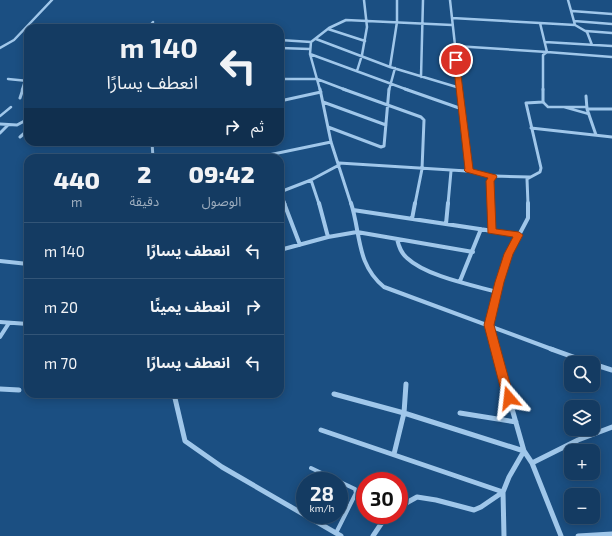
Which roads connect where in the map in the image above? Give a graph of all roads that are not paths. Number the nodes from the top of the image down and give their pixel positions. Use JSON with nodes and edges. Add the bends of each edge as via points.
{"nodes":[{"id":1,"x":52,"y":0,"type":"edge"},
{"id":2,"x":364,"y":0,"type":"edge"},
{"id":3,"x":397,"y":0,"type":"edge"},
{"id":4,"x":423,"y":0,"type":"edge"},
{"id":5,"x":450,"y":0,"type":"edge"},
{"id":6,"x":568,"y":0,"type":"edge"},
{"id":7,"x":572,"y":11,"type":"junction"},
{"id":8,"x":612,"y":14,"type":"edge"},
{"id":9,"x":452,"y":18,"type":"junction"},
{"id":10,"x":367,"y":20,"type":"junction"},
{"id":11,"x":574,"y":21,"type":"junction"},
{"id":12,"x":397,"y":22,"type":"junction"},
{"id":13,"x":540,"y":23,"type":"junction"},
{"id":14,"x":29,"y":24,"type":"edge"},
{"id":15,"x":422,"y":24,"type":"junction"},
{"id":16,"x":612,"y":24,"type":"edge"},
{"id":17,"x":452,"y":25,"type":"junction"},
{"id":18,"x":574,"y":25,"type":"junction"},
{"id":19,"x":328,"y":28,"type":"junction"},
{"id":20,"x":24,"y":29,"type":"edge"},
{"id":21,"x":586,"y":31,"type":"junction"},
{"id":22,"x":612,"y":33,"type":"edge"},
{"id":23,"x":316,"y":39,"type":"junction"},
{"id":24,"x":284,"y":40,"type":"edge"},
{"id":25,"x":365,"y":41,"type":"junction"},
{"id":26,"x":311,"y":42,"type":"junction"},
{"id":27,"x":545,"y":42,"type":"junction"},
{"id":28,"x":592,"y":45,"type":"junction"},
{"id":29,"x":455,"y":46,"type":"junction"},
{"id":30,"x":612,"y":46,"type":"edge"},
{"id":31,"x":0,"y":48,"type":"edge"},
{"id":32,"x":284,"y":48,"type":"edge"},
{"id":33,"x":310,"y":48,"type":"junction"},
{"id":34,"x":547,"y":52,"type":"junction"},
{"id":35,"x":310,"y":54,"type":"junction"},
{"id":36,"x":362,"y":55,"type":"junction"},
{"id":37,"x":612,"y":58,"type":"edge"},
{"id":38,"x":390,"y":67,"type":"junction"},
{"id":39,"x":395,"y":68,"type":"junction"},
{"id":40,"x":356,"y":71,"type":"junction"},
{"id":41,"x":421,"y":77,"type":"junction"},
{"id":42,"x":317,"y":78,"type":"junction"},
{"id":43,"x":8,"y":79,"type":"dead end"},
{"id":44,"x":284,"y":79,"type":"edge"},
{"id":45,"x":24,"y":81,"type":"edge"},
{"id":46,"x":390,"y":83,"type":"junction"},
{"id":47,"x":24,"y":88,"type":"edge"},
{"id":48,"x":460,"y":88,"type":"junction"},
{"id":49,"x":321,"y":92,"type":"junction"},
{"id":50,"x":586,"y":96,"type":"dead end"},
{"id":51,"x":20,"y":98,"type":"dead end"},
{"id":52,"x":284,"y":101,"type":"edge"},
{"id":53,"x":323,"y":102,"type":"junction"},
{"id":54,"x":543,"y":102,"type":"junction"},
{"id":55,"x":388,"y":105,"type":"junction"},
{"id":56,"x":561,"y":106,"type":"junction"},
{"id":57,"x":11,"y":107,"type":"dead end"},
{"id":58,"x":587,"y":108,"type":"junction"},
{"id":59,"x":462,"y":109,"type":"junction"},
{"id":60,"x":612,"y":110,"type":"edge"},
{"id":61,"x":589,"y":114,"type":"junction"},
{"id":62,"x":0,"y":116,"type":"edge"},
{"id":63,"x":24,"y":121,"type":"edge"},
{"id":64,"x":0,"y":124,"type":"edge"},
{"id":65,"x":8,"y":125,"type":"junction"},
{"id":66,"x":386,"y":125,"type":"junction"},
{"id":67,"x":328,"y":127,"type":"junction"},
{"id":68,"x":531,"y":128,"type":"junction"},
{"id":69,"x":0,"y":133,"type":"edge"},
{"id":70,"x":24,"y":134,"type":"edge"},
{"id":71,"x":596,"y":135,"type":"junction"},
{"id":72,"x":20,"y":137,"type":"dead end"},
{"id":73,"x":612,"y":137,"type":"edge"},
{"id":74,"x":331,"y":142,"type":"junction"},
{"id":75,"x":273,"y":154,"type":"edge"},
{"id":76,"x":339,"y":164,"type":"junction"},
{"id":77,"x":422,"y":169,"type":"junction"},
{"id":78,"x":468,"y":170,"type":"junction"},
{"id":79,"x":451,"y":171,"type":"junction"},
{"id":80,"x":493,"y":177,"type":"junction"},
{"id":81,"x":530,"y":177,"type":"junction"},
{"id":82,"x":311,"y":180,"type":"junction"},
{"id":83,"x":284,"y":190,"type":"edge"},
{"id":84,"x":284,"y":202,"type":"edge"},
{"id":85,"x":353,"y":210,"type":"junction"},
{"id":86,"x":412,"y":219,"type":"junction"},
{"id":87,"x":446,"y":224,"type":"junction"},
{"id":88,"x":481,"y":230,"type":"junction"},
{"id":89,"x":492,"y":231,"type":"junction"},
{"id":90,"x":357,"y":232,"type":"junction"},
{"id":91,"x":519,"y":235,"type":"junction"},
{"id":92,"x":328,"y":237,"type":"junction"},
{"id":93,"x":397,"y":239,"type":"junction"},
{"id":94,"x":300,"y":245,"type":"junction"},
{"id":95,"x":284,"y":249,"type":"edge"},
{"id":96,"x":473,"y":252,"type":"junction"},
{"id":97,"x":0,"y":261,"type":"edge"},
{"id":98,"x":24,"y":264,"type":"edge"},
{"id":99,"x":460,"y":281,"type":"junction"},
{"id":100,"x":496,"y":292,"type":"junction"},
{"id":101,"x":0,"y":322,"type":"edge"},
{"id":102,"x":9,"y":323,"type":"junction"},
{"id":103,"x":24,"y":324,"type":"edge"},
{"id":104,"x":489,"y":325,"type":"junction"},
{"id":105,"x":0,"y":336,"type":"edge"},
{"id":106,"x":573,"y":356,"type":"edge"},
{"id":107,"x":600,"y":366,"type":"edge"},
{"id":108,"x":612,"y":370,"type":"edge"},
{"id":109,"x":406,"y":384,"type":"dead end"},
{"id":110,"x":0,"y":389,"type":"edge"},
{"id":111,"x":19,"y":390,"type":"dead end"},
{"id":112,"x":334,"y":394,"type":"dead end"},
{"id":113,"x":175,"y":398,"type":"edge"},
{"id":114,"x":404,"y":413,"type":"junction"},
{"id":115,"x":460,"y":413,"type":"dead end"},
{"id":116,"x":516,"y":422,"type":"junction"},
{"id":117,"x":612,"y":427,"type":"edge"},
{"id":118,"x":321,"y":430,"type":"dead end"},
{"id":119,"x":524,"y":451,"type":"junction"},
{"id":120,"x":394,"y":454,"type":"junction"},
{"id":121,"x":532,"y":463,"type":"junction"},
{"id":122,"x":311,"y":468,"type":"dead end"},
{"id":123,"x":503,"y":492,"type":"junction"},
{"id":124,"x":408,"y":501,"type":"edge"},
{"id":125,"x":381,"y":524,"type":"edge"},
{"id":126,"x":339,"y":534,"type":"edge"},
{"id":127,"x":612,"y":534,"type":"edge"},
{"id":128,"x":373,"y":536,"type":"edge"},
{"id":129,"x":504,"y":536,"type":"edge"},
{"id":130,"x":561,"y":536,"type":"edge"},
{"id":131,"x":578,"y":536,"type":"edge"}],
"edges":[{"from":1,"to":14,"type":"street"},
{"from":2,"to":10,"type":"street"},
{"from":3,"to":12,"type":"street"},
{"from":4,"to":15,"type":"street"},
{"from":5,"to":9,"type":"street"},
{"from":6,"to":7,"type":"street"},
{"from":7,"to":8,"type":"street"},
{"from":7,"to":11,"type":"street"},
{"from":9,"to":13,"type":"street"},
{"from":9,"to":17,"type":"street"},
{"from":10,"to":12,"type":"street"},
{"from":10,"to":19,"type":"street","via":[[342,20]]},
{"from":10,"to":25,"type":"street"},
{"from":11,"to":16,"type":"street"},
{"from":11,"to":18,"type":"street"},
{"from":12,"to":15,"type":"street"},
{"from":12,"to":38,"type":"street"},
{"from":13,"to":18,"type":"street"},
{"from":13,"to":27,"type":"street"},
{"from":15,"to":17,"type":"street"},
{"from":15,"to":41,"type":"street"},
{"from":17,"to":29,"type":"street"},
{"from":18,"to":21,"type":"street"},
{"from":19,"to":23,"type":"street"},
{"from":19,"to":25,"type":"street"},
{"from":20,"to":31,"type":"street","via":[[14,40]]},
{"from":21,"to":22,"type":"street"},
{"from":21,"to":28,"type":"street"},
{"from":23,"to":26,"type":"street"},
{"from":23,"to":36,"type":"street"},
{"from":24,"to":26,"type":"street"},
{"from":25,"to":36,"type":"street"},
{"from":26,"to":33,"type":"street"},
{"from":27,"to":28,"type":"street"},
{"from":27,"to":34,"type":"street"},
{"from":28,"to":30,"type":"street"},
{"from":29,"to":34,"type":"street"},
{"from":29,"to":48,"type":"street"},
{"from":32,"to":33,"type":"street"},
{"from":33,"to":35,"type":"street"},
{"from":34,"to":37,"type":"street"},
{"from":34,"to":54,"type":"street","via":[[544,55]]},
{"from":35,"to":40,"type":"street"},
{"from":35,"to":42,"type":"street"},
{"from":36,"to":38,"type":"street"},
{"from":36,"to":40,"type":"street"},
{"from":38,"to":39,"type":"street"},
{"from":39,"to":41,"type":"street"},
{"from":39,"to":46,"type":"street"},
{"from":40,"to":46,"type":"street"},
{"from":41,"to":48,"type":"street"},
{"from":42,"to":44,"type":"street"},
{"from":42,"to":49,"type":"street"},
{"from":42,"to":55,"type":"street"},
{"from":43,"to":45,"type":"street"},
{"from":46,"to":55,"type":"street"},
{"from":46,"to":59,"type":"street"},
{"from":47,"to":51,"type":"street"},
{"from":48,"to":59,"type":"street"},
{"from":49,"to":52,"type":"street"},
{"from":49,"to":53,"type":"street"},
{"from":50,"to":58,"type":"street"},
{"from":53,"to":66,"type":"street"},
{"from":53,"to":67,"type":"street"},
{"from":54,"to":56,"type":"lane","via":[[548,107]]},
{"from":54,"to":68,"type":"street","via":[[526,103]]},
{"from":55,"to":66,"type":"street"},
{"from":55,"to":77,"type":"street","via":[[424,120]]},
{"from":56,"to":58,"type":"lane"},
{"from":56,"to":61,"type":"lane"},
{"from":57,"to":62,"type":"lane"},
{"from":58,"to":60,"type":"street"},
{"from":58,"to":61,"type":"street"},
{"from":59,"to":78,"type":"street"},
{"from":61,"to":71,"type":"street"},
{"from":63,"to":65,"type":"street","via":[[17,125]]},
{"from":64,"to":65,"type":"street"},
{"from":65,"to":69,"type":"street"},
{"from":66,"to":67,"type":"street","via":[[384,146],[381,147]]},
{"from":67,"to":74,"type":"street"},
{"from":68,"to":71,"type":"street"},
{"from":68,"to":81,"type":"street","via":[[541,168],[540,172]]},
{"from":70,"to":72,"type":"street"},
{"from":71,"to":73,"type":"street"},
{"from":74,"to":75,"type":"street"},
{"from":74,"to":76,"type":"street"},
{"from":76,"to":77,"type":"street"},
{"from":76,"to":82,"type":"street"},
{"from":76,"to":85,"type":"street"},
{"from":77,"to":79,"type":"street"},
{"from":77,"to":86,"type":"street"},
{"from":78,"to":79,"type":"street"},
{"from":78,"to":80,"type":"street"},
{"from":79,"to":87,"type":"street"},
{"from":80,"to":81,"type":"street"},
{"from":80,"to":89,"type":"street","via":[[490,181]]},
{"from":81,"to":91,"type":"street","via":[[527,179],[528,218]]},
{"from":82,"to":83,"type":"street"},
{"from":82,"to":92,"type":"street"},
{"from":84,"to":94,"type":"street"},
{"from":85,"to":86,"type":"street"},
{"from":85,"to":90,"type":"street"},
{"from":86,"to":87,"type":"street"},
{"from":87,"to":88,"type":"street"},
{"from":88,"to":89,"type":"street"},
{"from":88,"to":96,"type":"street"},
{"from":89,"to":91,"type":"street"},
{"from":90,"to":92,"type":"street"},
{"from":90,"to":93,"type":"street"},
{"from":90,"to":104,"type":"street","via":[[361,252],[373,278],[379,283]]},
{"from":91,"to":100,"type":"street","via":[[509,254]]},
{"from":92,"to":94,"type":"street"},
{"from":93,"to":96,"type":"street"},
{"from":93,"to":99,"type":"street","via":[[401,252],[414,263],[426,270]]},
{"from":94,"to":95,"type":"street"},
{"from":96,"to":99,"type":"street"},
{"from":97,"to":98,"type":"street"},
{"from":99,"to":100,"type":"street"},
{"from":100,"to":104,"type":"street"},
{"from":101,"to":102,"type":"street"},
{"from":102,"to":103,"type":"street"},
{"from":102,"to":105,"type":"street"},
{"from":104,"to":106,"type":"street"},
{"from":104,"to":116,"type":"street"},
{"from":107,"to":108,"type":"street"},
{"from":109,"to":114,"type":"street"},
{"from":110,"to":111,"type":"street"},
{"from":112,"to":114,"type":"street"},
{"from":113,"to":126,"type":"street","via":[[185,441],[222,468]]},
{"from":114,"to":119,"type":"street"},
{"from":114,"to":120,"type":"street"},
{"from":115,"to":116,"type":"street"},
{"from":116,"to":119,"type":"street"},
{"from":117,"to":121,"type":"street","via":[[578,440]]},
{"from":118,"to":120,"type":"street"},
{"from":119,"to":121,"type":"street"},
{"from":119,"to":123,"type":"street"},
{"from":120,"to":123,"type":"street"},
{"from":121,"to":130,"type":"street"},
{"from":122,"to":126,"type":"lane","via":[[355,489],[356,493]]},
{"from":123,"to":124,"type":"street","via":[[474,510],[417,497]]},
{"from":123,"to":129,"type":"street"},
{"from":125,"to":128,"type":"street"},
{"from":127,"to":131,"type":"street"}]}
